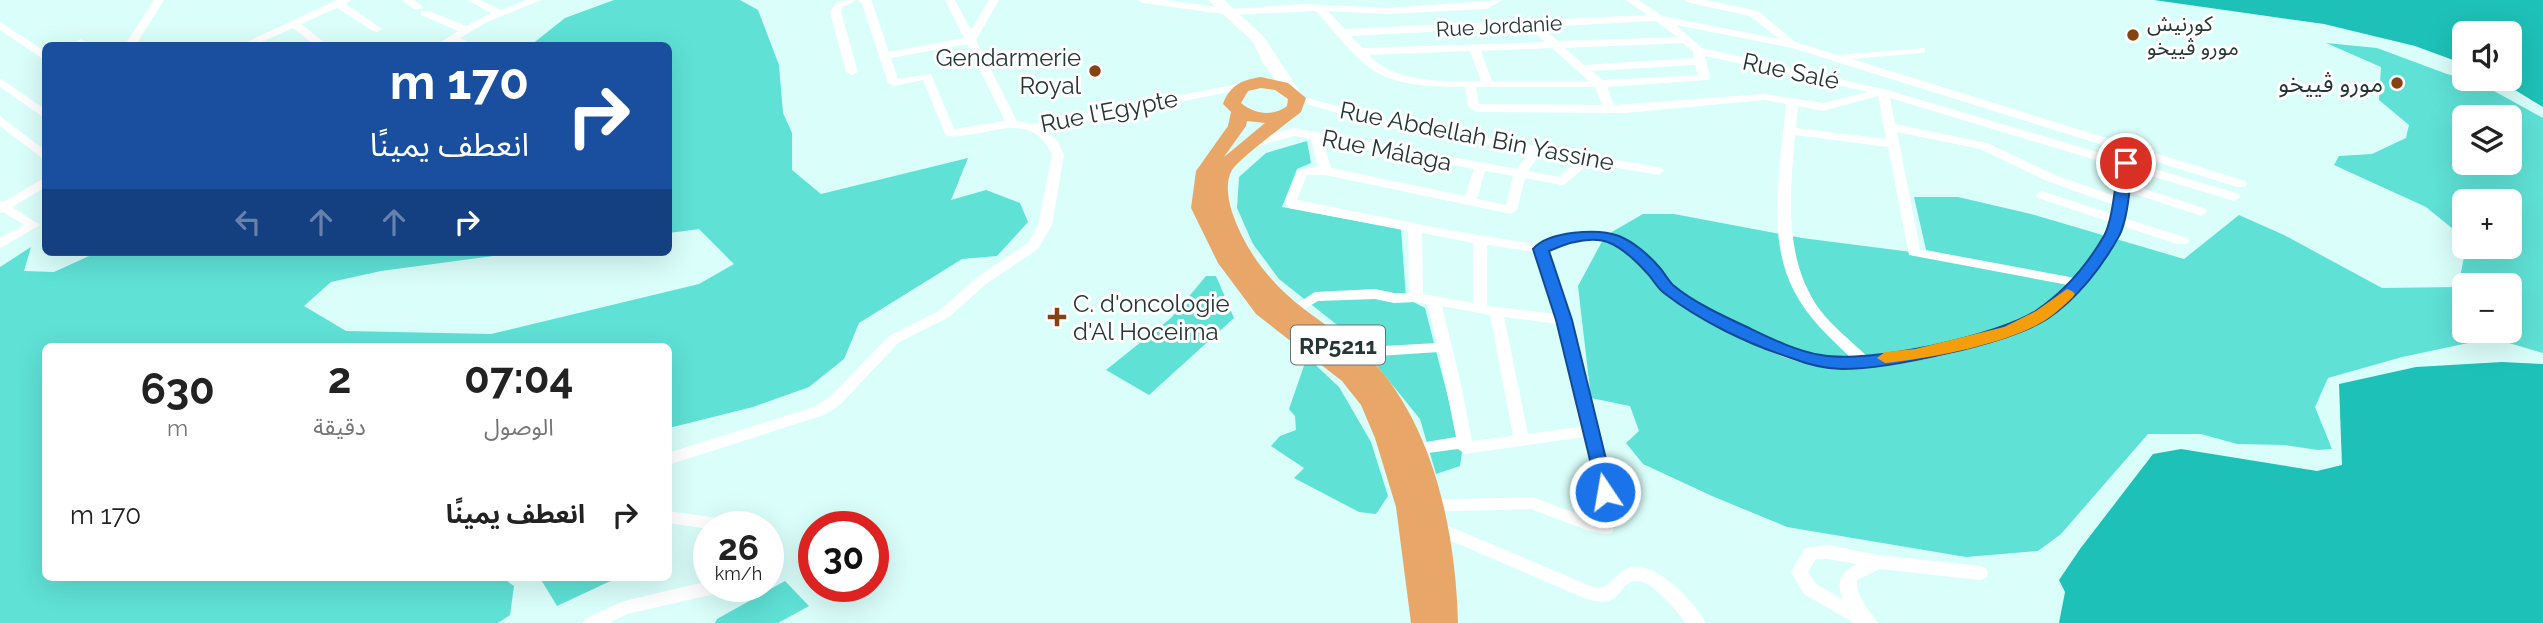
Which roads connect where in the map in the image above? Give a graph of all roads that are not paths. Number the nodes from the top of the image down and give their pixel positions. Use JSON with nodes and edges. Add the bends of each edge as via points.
{"nodes":[{"id":1,"x":159,"y":0,"type":"edge"},
{"id":2,"x":406,"y":0,"type":"edge"},
{"id":3,"x":472,"y":0,"type":"edge"},
{"id":4,"x":536,"y":0,"type":"edge"},
{"id":5,"x":852,"y":0,"type":"edge"},
{"id":6,"x":863,"y":0,"type":"edge"},
{"id":7,"x":950,"y":0,"type":"edge"},
{"id":8,"x":994,"y":0,"type":"edge"},
{"id":9,"x":1143,"y":0,"type":"edge"},
{"id":10,"x":1215,"y":0,"type":"edge"},
{"id":11,"x":1497,"y":0,"type":"edge"},
{"id":12,"x":1631,"y":0,"type":"edge"},
{"id":13,"x":1690,"y":0,"type":"edge"},
{"id":14,"x":342,"y":2,"type":"edge"},
{"id":15,"x":1305,"y":4,"type":"edge"},
{"id":16,"x":1343,"y":4,"type":"edge"},
{"id":17,"x":1261,"y":5,"type":"edge"},
{"id":18,"x":1389,"y":6,"type":"edge"},
{"id":19,"x":1319,"y":8,"type":"junction"},
{"id":20,"x":1230,"y":12,"type":"junction"},
{"id":21,"x":501,"y":14,"type":"junction"},
{"id":22,"x":1657,"y":18,"type":"junction"},
{"id":23,"x":293,"y":23,"type":"junction"},
{"id":24,"x":1531,"y":24,"type":"junction"},
{"id":25,"x":0,"y":25,"type":"edge"},
{"id":26,"x":377,"y":29,"type":"dead end"},
{"id":27,"x":467,"y":30,"type":"junction"},
{"id":28,"x":1340,"y":33,"type":"junction"},
{"id":29,"x":452,"y":39,"type":"junction"},
{"id":30,"x":970,"y":40,"type":"junction"},
{"id":31,"x":1687,"y":40,"type":"junction"},
{"id":32,"x":132,"y":42,"type":"edge"},
{"id":33,"x":252,"y":42,"type":"edge"},
{"id":34,"x":319,"y":42,"type":"edge"},
{"id":35,"x":447,"y":42,"type":"edge"},
{"id":36,"x":460,"y":42,"type":"edge"},
{"id":37,"x":1556,"y":45,"type":"junction"},
{"id":38,"x":1794,"y":45,"type":"junction"},
{"id":39,"x":1475,"y":49,"type":"junction"},
{"id":40,"x":1921,"y":50,"type":"dead end"},
{"id":41,"x":1358,"y":52,"type":"junction"},
{"id":42,"x":42,"y":55,"type":"edge"},
{"id":43,"x":884,"y":56,"type":"junction"},
{"id":44,"x":1699,"y":56,"type":"junction"},
{"id":45,"x":1836,"y":57,"type":"junction"},
{"id":46,"x":1270,"y":63,"type":"junction"},
{"id":47,"x":1583,"y":68,"type":"junction"},
{"id":48,"x":1869,"y":69,"type":"junction"},
{"id":49,"x":852,"y":72,"type":"dead end"},
{"id":50,"x":0,"y":81,"type":"edge"},
{"id":51,"x":1254,"y":84,"type":"junction"},
{"id":52,"x":1470,"y":84,"type":"junction"},
{"id":53,"x":1488,"y":84,"type":"junction"},
{"id":54,"x":1600,"y":84,"type":"junction"},
{"id":55,"x":1863,"y":87,"type":"junction"},
{"id":56,"x":1883,"y":92,"type":"junction"},
{"id":57,"x":1197,"y":94,"type":"junction"},
{"id":58,"x":1291,"y":101,"type":"junction"},
{"id":59,"x":1793,"y":102,"type":"junction"},
{"id":60,"x":1236,"y":108,"type":"junction"},
{"id":61,"x":1609,"y":109,"type":"junction"},
{"id":62,"x":42,"y":113,"type":"edge"},
{"id":63,"x":0,"y":120,"type":"edge"},
{"id":64,"x":1022,"y":126,"type":"junction"},
{"id":65,"x":1891,"y":127,"type":"junction"},
{"id":66,"x":1790,"y":131,"type":"junction"},
{"id":67,"x":1316,"y":136,"type":"junction"},
{"id":68,"x":1255,"y":143,"type":"junction"},
{"id":69,"x":1894,"y":144,"type":"junction"},
{"id":70,"x":1538,"y":148,"type":"junction"},
{"id":71,"x":42,"y":154,"type":"edge"},
{"id":72,"x":1588,"y":158,"type":"junction"},
{"id":73,"x":2126,"y":163,"type":"junction"},
{"id":74,"x":1480,"y":167,"type":"junction"},
{"id":75,"x":1658,"y":171,"type":"dead end"},
{"id":76,"x":1325,"y":172,"type":"junction"},
{"id":77,"x":1520,"y":174,"type":"junction"},
{"id":78,"x":42,"y":183,"type":"edge"},
{"id":79,"x":2241,"y":184,"type":"dead end"},
{"id":80,"x":2123,"y":187,"type":"junction"},
{"id":81,"x":2042,"y":195,"type":"dead end"},
{"id":82,"x":2234,"y":197,"type":"dead end"},
{"id":83,"x":1470,"y":201,"type":"junction"},
{"id":84,"x":2119,"y":202,"type":"junction"},
{"id":85,"x":1,"y":207,"type":"edge"},
{"id":86,"x":2201,"y":212,"type":"dead end"},
{"id":87,"x":2116,"y":219,"type":"junction"},
{"id":88,"x":1415,"y":227,"type":"junction"},
{"id":89,"x":2182,"y":241,"type":"dead end"},
{"id":90,"x":1480,"y":242,"type":"junction"},
{"id":91,"x":0,"y":244,"type":"edge"},
{"id":92,"x":1541,"y":249,"type":"junction"},
{"id":93,"x":2078,"y":283,"type":"junction"},
{"id":94,"x":1416,"y":297,"type":"junction"},
{"id":95,"x":1434,"y":302,"type":"junction"},
{"id":96,"x":1480,"y":309,"type":"junction"},
{"id":97,"x":1293,"y":311,"type":"junction"},
{"id":98,"x":1496,"y":311,"type":"junction"},
{"id":99,"x":1564,"y":320,"type":"junction"},
{"id":100,"x":1444,"y":347,"type":"junction"},
{"id":101,"x":1348,"y":353,"type":"junction"},
{"id":102,"x":1862,"y":360,"type":"junction"},
{"id":103,"x":1589,"y":431,"type":"junction"},
{"id":104,"x":1521,"y":438,"type":"junction"},
{"id":105,"x":1464,"y":442,"type":"junction"},
{"id":106,"x":1413,"y":449,"type":"junction"},
{"id":107,"x":672,"y":458,"type":"edge"},
{"id":108,"x":1424,"y":513,"type":"junction"},
{"id":109,"x":672,"y":518,"type":"edge"},
{"id":110,"x":693,"y":521,"type":"edge"},
{"id":111,"x":1878,"y":562,"type":"junction"},
{"id":112,"x":1980,"y":573,"type":"dead end"},
{"id":113,"x":693,"y":592,"type":"edge"},
{"id":114,"x":592,"y":623,"type":"edge"},
{"id":115,"x":1424,"y":623,"type":"edge"},
{"id":116,"x":1446,"y":623,"type":"edge"},
{"id":117,"x":1698,"y":623,"type":"edge"},
{"id":118,"x":1870,"y":623,"type":"edge"}],
"edges":[{"from":1,"to":32,"type":"street"},
{"from":2,"to":27,"type":"street"},
{"from":3,"to":21,"type":"street"},
{"from":4,"to":21,"type":"street"},
{"from":5,"to":49,"type":"street","via":[[838,3],[835,16]]},
{"from":6,"to":43,"type":"street"},
{"from":7,"to":30,"type":"street"},
{"from":8,"to":30,"type":"street"},
{"from":9,"to":20,"type":"street"},
{"from":10,"to":20,"type":"street"},
{"from":11,"to":18,"type":"street","via":[[1487,6]]},
{"from":12,"to":22,"type":"street"},
{"from":13,"to":38,"type":"street","via":[[1754,13]]},
{"from":14,"to":23,"type":"street"},
{"from":14,"to":26,"type":"street"},
{"from":15,"to":17,"type":"street"},
{"from":15,"to":19,"type":"street"},
{"from":16,"to":18,"type":"street"},
{"from":16,"to":19,"type":"street"},
{"from":17,"to":20,"type":"street"},
{"from":19,"to":28,"type":"street"},
{"from":20,"to":46,"type":"street","via":[[1259,40]]},
{"from":21,"to":27,"type":"street"},
{"from":22,"to":24,"type":"street","name":"Rue Jordanie"},
{"from":22,"to":31,"type":"street"},
{"from":22,"to":38,"type":"street"},
{"from":23,"to":33,"type":"street"},
{"from":23,"to":34,"type":"street"},
{"from":24,"to":28,"type":"street","name":"Rue Jordanie"},
{"from":24,"to":37,"type":"street"},
{"from":25,"to":42,"type":"street"},
{"from":27,"to":29,"type":"street"},
{"from":28,"to":41,"type":"street"},
{"from":29,"to":35,"type":"street"},
{"from":29,"to":36,"type":"street"},
{"from":30,"to":43,"type":"street"},
{"from":30,"to":64,"type":"street"},
{"from":31,"to":37,"type":"street"},
{"from":31,"to":44,"type":"street"},
{"from":37,"to":39,"type":"street"},
{"from":37,"to":47,"type":"street"},
{"from":38,"to":45,"type":"street"},
{"from":39,"to":41,"type":"street"},
{"from":39,"to":53,"type":"street"},
{"from":40,"to":45,"type":"street"},
{"from":41,"to":52,"type":"street","via":[[1391,75],[1433,84]]},
{"from":43,"to":64,"type":"street","name":"Rue l'Egypte","via":[[894,83],[928,76],[950,133]]},
{"from":44,"to":47,"type":"street","name":"Rue Salé"},
{"from":44,"to":54,"type":"street","via":[[1704,78]]},
{"from":44,"to":55,"type":"street","name":"Rue Salé"},
{"from":45,"to":48,"type":"street"},
{"from":46,"to":51,"type":"street"},
{"from":46,"to":58,"type":"street"},
{"from":47,"to":54,"type":"street"},
{"from":48,"to":55,"type":"street"},
{"from":48,"to":79,"type":"street"},
{"from":50,"to":62,"type":"street"},
{"from":51,"to":57,"type":"street","name":"Rue l'Egypte"},
{"from":51,"to":58,"type":"main road","via":[[1277,84]]},
{"from":51,"to":60,"type":"main road","via":[[1233,95]]},
{"from":52,"to":53,"type":"street"},
{"from":52,"to":61,"type":"street","via":[[1477,108]]},
{"from":53,"to":54,"type":"street"},
{"from":54,"to":61,"type":"street"},
{"from":55,"to":56,"type":"street","name":"Rue Salé"},
{"from":56,"to":59,"type":"street","via":[[1824,107]]},
{"from":56,"to":65,"type":"street"},
{"from":56,"to":73,"type":"street","name":"Rue Salé"},
{"from":57,"to":60,"type":"street","name":"Rue l'Egypte","via":[[1223,99]]},
{"from":57,"to":64,"type":"street","name":"Rue l'Egypte"},
{"from":58,"to":60,"type":"main road","via":[[1271,119],[1254,118]]},
{"from":58,"to":68,"type":"main road","number":"RP5211"},
{"from":58,"to":70,"type":"street","name":"Rue Abdellah Bin Yassine","via":[[1389,124]]},
{"from":59,"to":61,"type":"street","via":[[1764,97]]},
{"from":59,"to":66,"type":"street"},
{"from":60,"to":108,"type":"main road","number":"RP5211","via":[[1237,126],[1205,171],[1201,208],[1227,263],[1263,309],[1350,376],[1371,402]]},
{"from":63,"to":71,"type":"street"},
{"from":64,"to":107,"type":"street","via":[[1053,143],[1058,155],[1045,225],[1024,253],[981,281],[944,314],[894,339],[836,400],[819,411]]},
{"from":65,"to":69,"type":"street"},
{"from":65,"to":84,"type":"street","via":[[1983,146],[2051,178]]},
{"from":66,"to":69,"type":"street"},
{"from":66,"to":102,"type":"street","via":[[1784,232],[1787,253],[1815,313]]},
{"from":67,"to":68,"type":"street","name":"Rue Málaga","via":[[1294,132]]},
{"from":67,"to":74,"type":"street","name":"Rue Málaga"},
{"from":67,"to":76,"type":"street"},
{"from":68,"to":97,"type":"main road","number":"RP5211","via":[[1226,165],[1218,197],[1234,242],[1253,270]]},
{"from":69,"to":93,"type":"street","via":[[1914,252]]},
{"from":70,"to":72,"type":"street","name":"Rue Abdellah Bin Yassine"},
{"from":70,"to":77,"type":"street"},
{"from":72,"to":75,"type":"street","name":"Rue Abdellah Bin Yassine"},
{"from":72,"to":77,"type":"street","name":"Rue Málaga","via":[[1560,181]]},
{"from":73,"to":80,"type":"street"},
{"from":73,"to":82,"type":"street","name":"Rue Salé"},
{"from":74,"to":77,"type":"street","name":"Rue Málaga"},
{"from":74,"to":83,"type":"street"},
{"from":76,"to":83,"type":"street"},
{"from":76,"to":88,"type":"street","via":[[1302,173],[1292,202]]},
{"from":77,"to":83,"type":"street","via":[[1511,210]]},
{"from":78,"to":85,"type":"street"},
{"from":80,"to":84,"type":"street"},
{"from":80,"to":86,"type":"street"},
{"from":81,"to":87,"type":"street"},
{"from":84,"to":87,"type":"street"},
{"from":85,"to":91,"type":"street","via":[[33,225]]},
{"from":87,"to":89,"type":"street"},
{"from":87,"to":93,"type":"street","via":[[2113,233]]},
{"from":88,"to":90,"type":"street"},
{"from":88,"to":94,"type":"street"},
{"from":90,"to":92,"type":"street"},
{"from":90,"to":96,"type":"street"},
{"from":92,"to":99,"type":"street"},
{"from":92,"to":102,"type":"street","via":[[1592,234],[1615,239],[1654,271],[1666,288],[1739,330],[1821,361]]},
{"from":93,"to":102,"type":"street","via":[[2041,315],[2009,331],[1915,354]]},
{"from":94,"to":95,"type":"street"},
{"from":94,"to":97,"type":"street","via":[[1315,297]]},
{"from":95,"to":96,"type":"street"},
{"from":95,"to":100,"type":"street"},
{"from":96,"to":98,"type":"street"},
{"from":97,"to":101,"type":"main road","number":"RP5211"},
{"from":98,"to":99,"type":"street"},
{"from":98,"to":104,"type":"street"},
{"from":99,"to":103,"type":"street"},
{"from":100,"to":101,"type":"street"},
{"from":100,"to":105,"type":"street"},
{"from":101,"to":106,"type":"main road","number":"RP5211","via":[[1378,381]]},
{"from":103,"to":104,"type":"street"},
{"from":103,"to":108,"type":"street","via":[[1609,513],[1606,528],[1532,503]]},
{"from":104,"to":105,"type":"street","via":[[1465,448]]},
{"from":105,"to":106,"type":"street"},
{"from":106,"to":108,"type":"main road","number":"RP5211"},
{"from":108,"to":115,"type":"main road","number":"RP5211"},
{"from":108,"to":116,"type":"main road","number":"RP5211","via":[[1445,591]]},
{"from":108,"to":117,"type":"street","via":[[1590,593],[1603,596],[1612,592],[1620,578],[1633,572],[1647,576],[1660,582]]},
{"from":109,"to":110,"type":"street"},
{"from":111,"to":112,"type":"street"},
{"from":111,"to":118,"type":"street","via":[[1849,576],[1847,584],[1852,600]]},
{"from":111,"to":118,"type":"street","via":[[1811,553],[1799,572],[1810,589]]},
{"from":113,"to":114,"type":"street","via":[[624,608]]}]}
